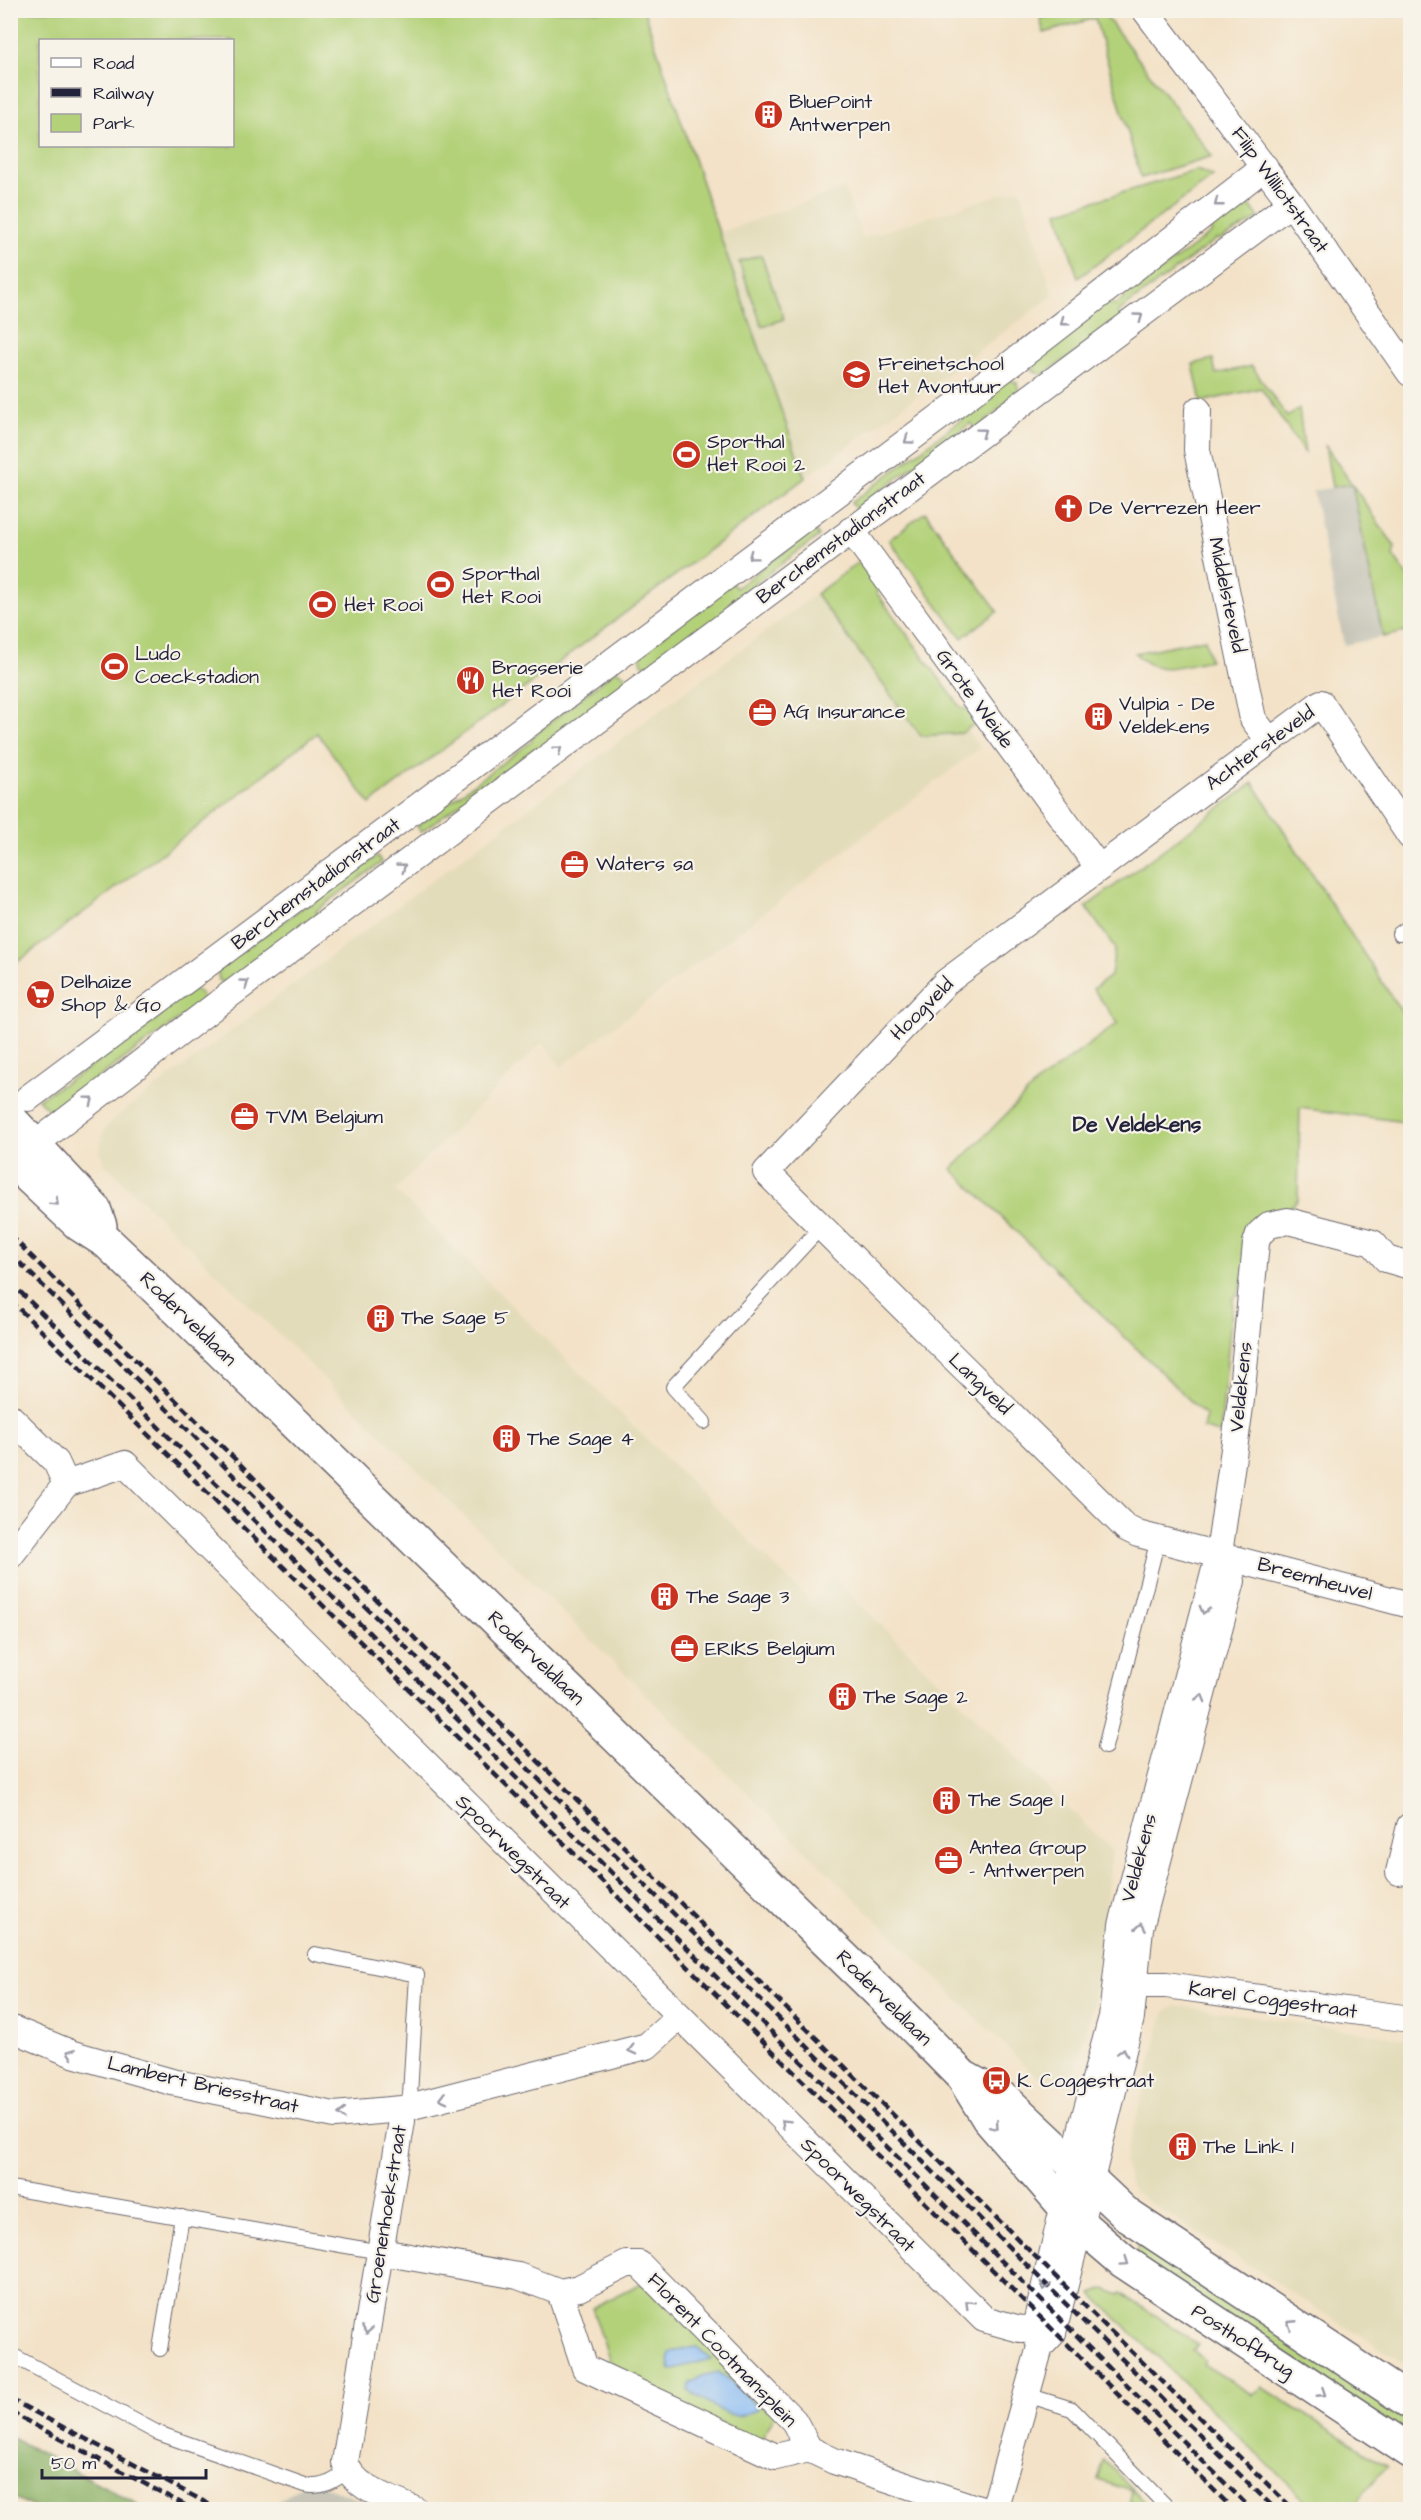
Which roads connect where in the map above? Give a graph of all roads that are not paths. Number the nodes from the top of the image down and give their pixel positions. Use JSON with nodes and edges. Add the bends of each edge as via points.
{"nodes":[{"id":1,"x":1145,"y":10,"type":"edge"},
{"id":2,"x":1265,"y":167,"type":"junction"},
{"id":3,"x":1291,"y":203,"type":"junction"},
{"id":4,"x":1012,"y":363,"type":"junction"},
{"id":5,"x":1410,"y":373,"type":"edge"},
{"id":6,"x":1035,"y":393,"type":"junction"},
{"id":7,"x":1198,"y":410,"type":"dead end"},
{"id":8,"x":851,"y":530,"type":"junction"},
{"id":9,"x":623,"y":654,"type":"junction"},
{"id":10,"x":646,"y":684,"type":"junction"},
{"id":11,"x":1269,"y":740,"type":"junction"},
{"id":12,"x":1410,"y":836,"type":"edge"},
{"id":13,"x":1099,"y":868,"type":"junction"},
{"id":14,"x":197,"y":972,"type":"junction"},
{"id":15,"x":220,"y":1002,"type":"junction"},
{"id":16,"x":16,"y":1110,"type":"edge"},
{"id":17,"x":19,"y":1155,"type":"edge"},
{"id":18,"x":766,"y":1172,"type":"joint"},
{"id":19,"x":821,"y":1227,"type":"junction"},
{"id":20,"x":1410,"y":1266,"type":"edge"},
{"id":21,"x":10,"y":1417,"type":"edge"},
{"id":22,"x":704,"y":1422,"type":"dead end"},
{"id":23,"x":66,"y":1484,"type":"junction"},
{"id":24,"x":1158,"y":1539,"type":"junction"},
{"id":25,"x":1219,"y":1554,"type":"junction"},
{"id":26,"x":10,"y":1556,"type":"edge"},
{"id":27,"x":1410,"y":1605,"type":"edge"},
{"id":28,"x":1105,"y":1747,"type":"dead end"},
{"id":29,"x":1410,"y":1826,"type":"edge"},
{"id":30,"x":1399,"y":1872,"type":"dead end"},
{"id":31,"x":315,"y":1954,"type":"dead end"},
{"id":32,"x":1125,"y":1985,"type":"junction"},
{"id":33,"x":679,"y":2017,"type":"junction"},
{"id":34,"x":1410,"y":2019,"type":"edge"},
{"id":35,"x":10,"y":2028,"type":"edge"},
{"id":36,"x":963,"y":2077,"type":"junction"},
{"id":37,"x":407,"y":2107,"type":"junction"},
{"id":38,"x":1082,"y":2173,"type":"junction"},
{"id":39,"x":10,"y":2188,"type":"edge"},
{"id":40,"x":182,"y":2217,"type":"junction"},
{"id":41,"x":1069,"y":2226,"type":"junction"},
{"id":42,"x":381,"y":2252,"type":"junction"},
{"id":43,"x":560,"y":2292,"type":"junction"},
{"id":44,"x":1031,"y":2335,"type":"junction"},
{"id":45,"x":160,"y":2349,"type":"dead end"},
{"id":46,"x":10,"y":2354,"type":"edge"},
{"id":47,"x":1027,"y":2395,"type":"junction"},
{"id":48,"x":1410,"y":2402,"type":"edge"},
{"id":49,"x":810,"y":2449,"type":"junction"},
{"id":50,"x":1410,"y":2451,"type":"edge"},
{"id":51,"x":348,"y":2471,"type":"junction"},
{"id":52,"x":415,"y":2510,"type":"edge"},
{"id":53,"x":982,"y":2510,"type":"edge"},
{"id":54,"x":994,"y":2510,"type":"edge"},
{"id":55,"x":1170,"y":2510,"type":"edge"}],
"edges":[{"from":1,"to":2,"type":"street","name":"Filip Williotstraat"},
{"from":2,"to":3,"type":"street","name":"Filip Williotstraat"},
{"from":2,"to":4,"type":"street","name":"Berchemstadionstraat","one_way":true},
{"from":3,"to":5,"type":"street","name":"Filip Williotstraat"},
{"from":6,"to":3,"type":"street","name":"Berchemstadionstraat","one_way":true},
{"from":4,"to":6,"type":"street"},
{"from":4,"to":9,"type":"street","name":"Berchemstadionstraat","one_way":true},
{"from":8,"to":6,"type":"street","name":"Berchemstadionstraat","one_way":true},
{"from":7,"to":11,"type":"street","name":"Middelsteveld","via":[[1197,450],[1253,719]]},
{"from":8,"to":10,"type":"street","name":"Berchemstadionstraat"},
{"from":8,"to":13,"type":"street","name":"Grote Weide"},
{"from":9,"to":10,"type":"street"},
{"from":9,"to":14,"type":"street","name":"Berchemstadionstraat"},
{"from":15,"to":10,"type":"street","name":"Berchemstadionstraat","one_way":true},
{"from":11,"to":12,"type":"street","name":"Achtersteveld","via":[[1321,703]]},
{"from":11,"to":13,"type":"street","name":"Achtersteveld"},
{"from":13,"to":18,"type":"street","name":"Hoogveld","via":[[946,982]]},
{"from":14,"to":15,"type":"street"},
{"from":14,"to":16,"type":"street","name":"Berchemstadionstraat"},
{"from":17,"to":15,"type":"street","name":"Berchemstadionstraat","one_way":true},
{"from":16,"to":17,"type":"street","name":"Roderveldlaan"},
{"from":17,"to":36,"type":"street","name":"Roderveldlaan","via":[[94,1209],[106,1242]]},
{"from":18,"to":19,"type":"street","name":"Langveld"},
{"from":19,"to":22,"type":"lane","via":[[673,1387]]},
{"from":19,"to":24,"type":"street","name":"Langveld","via":[[1126,1528]]},
{"from":20,"to":25,"type":"street","name":"Veldekens","via":[[1386,1259],[1373,1243],[1288,1221],[1269,1225],[1259,1234]]},
{"from":21,"to":23,"type":"street","via":[[56,1462]]},
{"from":23,"to":26,"type":"street"},
{"from":23,"to":33,"type":"street","name":"Spoorwegstraat","via":[[125,1464]]},
{"from":24,"to":25,"type":"street","name":"Langveld"},
{"from":24,"to":28,"type":"lane"},
{"from":25,"to":27,"type":"street","name":"Breemheuvel"},
{"from":25,"to":32,"type":"street","name":"Veldekens","via":[[1232,1581],[1181,1735]]},
{"from":29,"to":30,"type":"street"},
{"from":31,"to":37,"type":"lane","via":[[417,1975]]},
{"from":32,"to":34,"type":"street","name":"Karel Coggestraat","via":[[1166,1985]]},
{"from":32,"to":38,"type":"street","via":[[1131,2018]]},
{"from":33,"to":37,"type":"street","name":"Groenenhoekstraat","one_way":true,"via":[[647,2046]]},
{"from":44,"to":33,"type":"street","name":"Spoorwegstraat","one_way":true,"via":[[984,2319]]},
{"from":37,"to":35,"type":"street","name":"Lambert Briesstraat","one_way":true,"via":[[334,2115],[172,2082],[73,2054]]},
{"from":36,"to":38,"type":"street","name":"Roderveldlaan","via":[[1005,2100]]},
{"from":36,"to":41,"type":"street","name":"Roderveldlaan","one_way":true,"via":[[988,2118]]},
{"from":37,"to":42,"type":"street","name":"Groenenhoekstraat"},
{"from":38,"to":41,"type":"street"},
{"from":48,"to":38,"type":"street","name":"Posthofbrug","one_way":true,"via":[[1136,2222]]},
{"from":39,"to":40,"type":"lane"},
{"from":40,"to":42,"type":"lane"},
{"from":40,"to":45,"type":"lane"},
{"from":41,"to":44,"type":"street"},
{"from":41,"to":50,"type":"street","name":"Posthofbrug","one_way":true},
{"from":42,"to":43,"type":"street","via":[[518,2276]]},
{"from":42,"to":51,"type":"street","name":"Groenenhoekstraat","one_way":true,"via":[[346,2452]]},
{"from":43,"to":49,"type":"street","name":"Florent Cootmansplein","via":[[585,2368],[776,2457]]},
{"from":43,"to":49,"type":"street","name":"Florent Cootmansplein","via":[[579,2288],[627,2264],[639,2264],[794,2421]]},
{"from":44,"to":47,"type":"street"},
{"from":46,"to":51,"type":"lane","via":[[158,2433],[305,2485],[325,2485]]},
{"from":47,"to":54,"type":"street"},
{"from":47,"to":55,"type":"lane","via":[[1072,2409]]},
{"from":49,"to":53,"type":"street","via":[[834,2461]]},
{"from":51,"to":52,"type":"street","via":[[362,2485]]}]}
